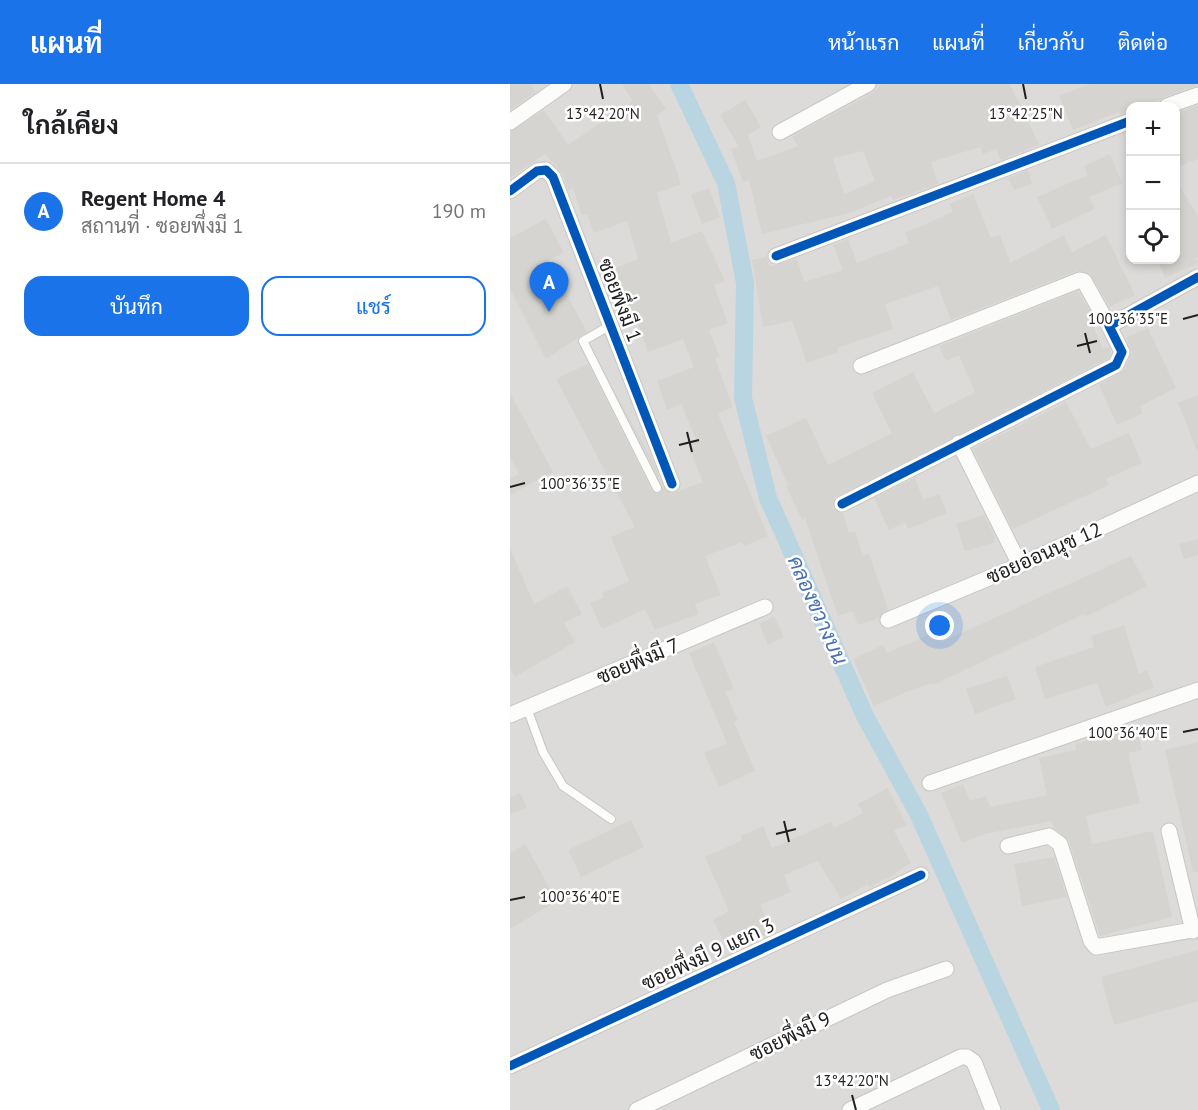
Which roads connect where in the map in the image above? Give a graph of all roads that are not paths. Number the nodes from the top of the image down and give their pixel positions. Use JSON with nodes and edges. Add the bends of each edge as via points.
{"nodes":[{"id":1,"x":564,"y":84,"type":"edge"},
{"id":2,"x":868,"y":84,"type":"edge"},
{"id":3,"x":1198,"y":95,"type":"edge"},
{"id":4,"x":1178,"y":102,"type":"edge"},
{"id":5,"x":510,"y":122,"type":"edge"},
{"id":6,"x":1126,"y":123,"type":"edge"},
{"id":7,"x":780,"y":132,"type":"dead end"},
{"id":8,"x":510,"y":191,"type":"edge"},
{"id":9,"x":776,"y":256,"type":"dead end"},
{"id":10,"x":1198,"y":277,"type":"edge"},
{"id":11,"x":611,"y":325,"type":"junction"},
{"id":12,"x":1109,"y":327,"type":"junction"},
{"id":13,"x":861,"y":366,"type":"dead end"},
{"id":14,"x":959,"y":443,"type":"junction"},
{"id":15,"x":1198,"y":483,"type":"edge"},
{"id":16,"x":664,"y":486,"type":"joint"},
{"id":17,"x":842,"y":504,"type":"dead end"},
{"id":18,"x":1020,"y":565,"type":"junction"},
{"id":19,"x":765,"y":607,"type":"dead end"},
{"id":20,"x":888,"y":620,"type":"dead end"},
{"id":21,"x":1198,"y":690,"type":"edge"},
{"id":22,"x":527,"y":708,"type":"junction"},
{"id":23,"x":510,"y":716,"type":"edge"},
{"id":24,"x":930,"y":783,"type":"dead end"},
{"id":25,"x":611,"y":819,"type":"dead end"},
{"id":26,"x":1169,"y":831,"type":"dead end"},
{"id":27,"x":1008,"y":846,"type":"dead end"},
{"id":28,"x":921,"y":875,"type":"dead end"},
{"id":29,"x":1195,"y":930,"type":"edge"},
{"id":30,"x":946,"y":969,"type":"dead end"},
{"id":31,"x":510,"y":1066,"type":"edge"},
{"id":32,"x":637,"y":1110,"type":"edge"},
{"id":33,"x":850,"y":1110,"type":"edge"},
{"id":34,"x":993,"y":1110,"type":"edge"}],
"edges":[{"from":1,"to":5,"type":"street"},
{"from":2,"to":7,"type":"street"},
{"from":3,"to":4,"type":"street"},
{"from":6,"to":9,"type":"street"},
{"from":8,"to":11,"type":"street","name":"ซอยพึ่งมี 1","via":[[537,171],[546,170],[553,177]]},
{"from":10,"to":12,"type":"street"},
{"from":11,"to":16,"type":"street","name":"ซอยพึ่งมี 1"},
{"from":11,"to":16,"type":"lane","via":[[583,340]]},
{"from":12,"to":13,"type":"street","via":[[1080,280]]},
{"from":12,"to":14,"type":"street","via":[[1122,352],[1116,365]]},
{"from":14,"to":17,"type":"street"},
{"from":14,"to":18,"type":"street"},
{"from":15,"to":18,"type":"street","name":"ซอยอ่อนนุช 12"},
{"from":18,"to":20,"type":"street","name":"ซอยอ่อนนุช 12"},
{"from":19,"to":22,"type":"street","name":"ซอยพึ่งมี 7"},
{"from":21,"to":24,"type":"street"},
{"from":22,"to":23,"type":"street","name":"ซอยพึ่งมี 7"},
{"from":22,"to":25,"type":"lane","via":[[543,753],[563,786]]},
{"from":26,"to":29,"type":"street"},
{"from":27,"to":29,"type":"street","via":[[1049,836],[1060,844],[1096,947]]},
{"from":28,"to":31,"type":"street","name":"ซอยพึ่งมี 9 แยก 3"},
{"from":30,"to":32,"type":"street","name":"ซอยพึ่งมี 9","via":[[887,990]]},
{"from":33,"to":34,"type":"street","via":[[967,1057],[974,1062]]}]}
